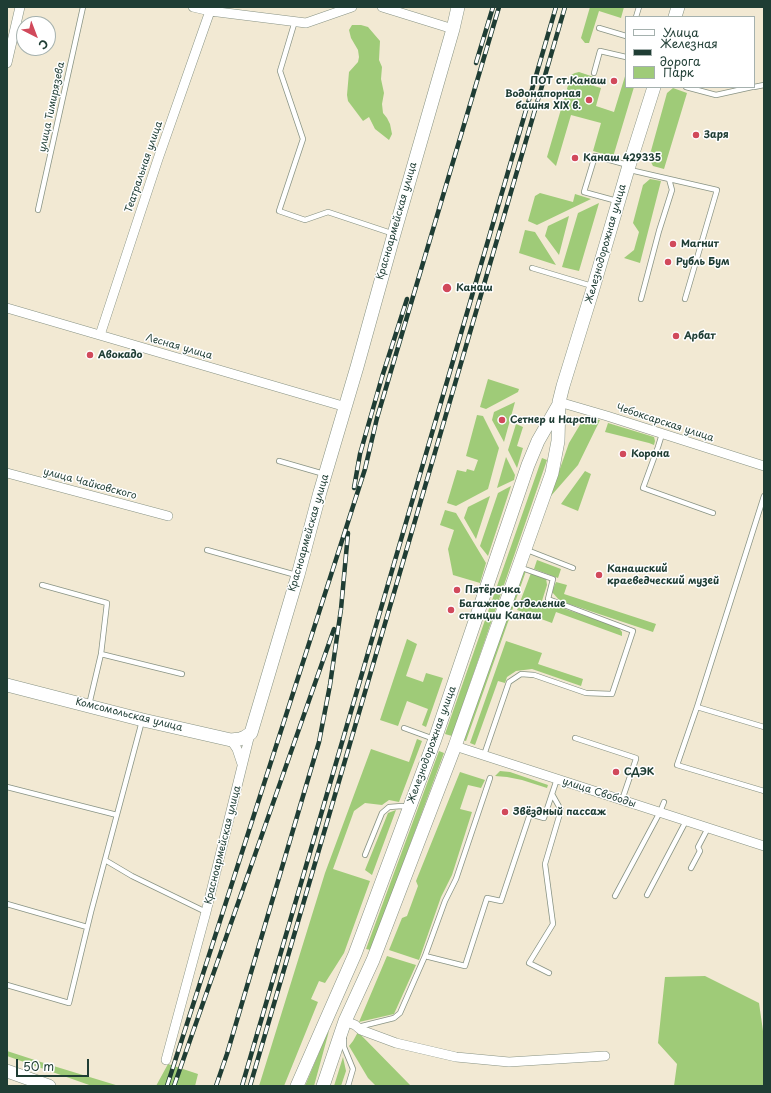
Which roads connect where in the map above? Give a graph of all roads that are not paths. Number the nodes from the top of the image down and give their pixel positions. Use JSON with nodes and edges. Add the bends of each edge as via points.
{"nodes":[{"id":1,"x":20,"y":7,"type":"edge"},
{"id":2,"x":83,"y":7,"type":"edge"},
{"id":3,"x":193,"y":7,"type":"edge"},
{"id":4,"x":352,"y":7,"type":"edge"},
{"id":5,"x":382,"y":7,"type":"edge"},
{"id":6,"x":458,"y":7,"type":"edge"},
{"id":7,"x":210,"y":9,"type":"edge"},
{"id":8,"x":295,"y":21,"type":"junction"},
{"id":9,"x":599,"y":28,"type":"dead end"},
{"id":10,"x":453,"y":29,"type":"junction"},
{"id":11,"x":625,"y":36,"type":"edge"},
{"id":12,"x":625,"y":57,"type":"edge"},
{"id":13,"x":7,"y":62,"type":"edge"},
{"id":14,"x":594,"y":73,"type":"dead end"},
{"id":15,"x":654,"y":88,"type":"edge"},
{"id":16,"x":690,"y":88,"type":"edge"},
{"id":17,"x":748,"y":88,"type":"edge"},
{"id":18,"x":629,"y":168,"type":"junction"},
{"id":19,"x":670,"y":179,"type":"junction"},
{"id":20,"x":619,"y":201,"type":"junction"},
{"id":21,"x":38,"y":210,"type":"dead end"},
{"id":22,"x":394,"y":234,"type":"junction"},
{"id":23,"x":532,"y":268,"type":"dead end"},
{"id":24,"x":594,"y":286,"type":"junction"},
{"id":25,"x":641,"y":299,"type":"dead end"},
{"id":26,"x":685,"y":300,"type":"dead end"},
{"id":27,"x":7,"y":308,"type":"edge"},
{"id":28,"x":100,"y":335,"type":"junction"},
{"id":29,"x":559,"y":402,"type":"junction"},
{"id":30,"x":346,"y":407,"type":"junction"},
{"id":31,"x":662,"y":434,"type":"junction"},
{"id":32,"x":278,"y":461,"type":"dead end"},
{"id":33,"x":764,"y":466,"type":"edge"},
{"id":34,"x":7,"y":473,"type":"edge"},
{"id":35,"x":326,"y":474,"type":"junction"},
{"id":36,"x":764,"y":496,"type":"edge"},
{"id":37,"x":713,"y":513,"type":"dead end"},
{"id":38,"x":168,"y":516,"type":"dead end"},
{"id":39,"x":207,"y":550,"type":"dead end"},
{"id":40,"x":525,"y":550,"type":"junction"},
{"id":41,"x":519,"y":567,"type":"junction"},
{"id":42,"x":573,"y":568,"type":"dead end"},
{"id":43,"x":298,"y":575,"type":"junction"},
{"id":44,"x":42,"y":585,"type":"dead end"},
{"id":45,"x":101,"y":654,"type":"junction"},
{"id":46,"x":182,"y":674,"type":"dead end"},
{"id":47,"x":7,"y":685,"type":"edge"},
{"id":48,"x":89,"y":706,"type":"junction"},
{"id":49,"x":697,"y":707,"type":"junction"},
{"id":50,"x":143,"y":720,"type":"junction"},
{"id":51,"x":764,"y":727,"type":"edge"},
{"id":52,"x":404,"y":728,"type":"dead end"},
{"id":53,"x":250,"y":734,"type":"junction"},
{"id":54,"x":575,"y":738,"type":"dead end"},
{"id":55,"x":231,"y":740,"type":"junction"},
{"id":56,"x":435,"y":740,"type":"junction"},
{"id":57,"x":455,"y":746,"type":"junction"},
{"id":58,"x":484,"y":755,"type":"junction"},
{"id":59,"x":242,"y":765,"type":"junction"},
{"id":60,"x":677,"y":765,"type":"junction"},
{"id":61,"x":675,"y":772,"type":"dead end"},
{"id":62,"x":490,"y":778,"type":"dead end"},
{"id":63,"x":557,"y":779,"type":"junction"},
{"id":64,"x":7,"y":787,"type":"edge"},
{"id":65,"x":764,"y":791,"type":"edge"},
{"id":66,"x":552,"y":794,"type":"junction"},
{"id":67,"x":622,"y":800,"type":"junction"},
{"id":68,"x":664,"y":802,"type":"dead end"},
{"id":69,"x":409,"y":808,"type":"junction"},
{"id":70,"x":660,"y":812,"type":"junction"},
{"id":71,"x":117,"y":815,"type":"junction"},
{"id":72,"x":686,"y":821,"type":"junction"},
{"id":73,"x":708,"y":828,"type":"junction"},
{"id":74,"x":764,"y":846,"type":"edge"},
{"id":75,"x":365,"y":855,"type":"dead end"},
{"id":76,"x":105,"y":860,"type":"junction"},
{"id":77,"x":691,"y":868,"type":"dead end"},
{"id":78,"x":647,"y":895,"type":"dead end"},
{"id":79,"x":615,"y":896,"type":"dead end"},
{"id":80,"x":7,"y":904,"type":"edge"},
{"id":81,"x":206,"y":912,"type":"junction"},
{"id":82,"x":87,"y":927,"type":"junction"},
{"id":83,"x":424,"y":956,"type":"junction"},
{"id":84,"x":549,"y":973,"type":"dead end"},
{"id":85,"x":7,"y":985,"type":"edge"},
{"id":86,"x":346,"y":1021,"type":"junction"},
{"id":87,"x":358,"y":1027,"type":"junction"},
{"id":88,"x":605,"y":1056,"type":"dead end"},
{"id":89,"x":166,"y":1060,"type":"dead end"},
{"id":90,"x":7,"y":1071,"type":"edge"},
{"id":91,"x":49,"y":1086,"type":"edge"},
{"id":92,"x":297,"y":1086,"type":"edge"},
{"id":93,"x":323,"y":1086,"type":"edge"},
{"id":94,"x":348,"y":1086,"type":"edge"}],
"edges":[{"from":1,"to":13,"type":"street"},
{"from":2,"to":21,"type":"lane","name":"улица Тимирязева"},
{"from":3,"to":7,"type":"street"},
{"from":4,"to":8,"type":"street","via":[[306,23]]},
{"from":5,"to":10,"type":"street"},
{"from":6,"to":10,"type":"main road","name":"Красноармейская улица"},
{"from":7,"to":8,"type":"street"},
{"from":7,"to":28,"type":"street","name":"Театральная улица"},
{"from":8,"to":22,"type":"lane","via":[[280,71],[303,139],[279,211],[305,220],[328,212]]},
{"from":9,"to":11,"type":"lane"},
{"from":10,"to":22,"type":"main road","name":"Красноармейская улица"},
{"from":12,"to":14,"type":"lane","via":[[600,51]]},
{"from":15,"to":18,"type":"main road","name":"Железнодорожная улица"},
{"from":16,"to":17,"type":"lane","via":[[716,95]]},
{"from":18,"to":19,"type":"lane"},
{"from":18,"to":20,"type":"main road","name":"Железнодорожная улица"},
{"from":18,"to":20,"type":"lane","via":[[595,156],[584,192]]},
{"from":19,"to":25,"type":"lane","via":[[672,190]]},
{"from":19,"to":26,"type":"lane","via":[[717,190]]},
{"from":20,"to":24,"type":"main road","name":"Железнодорожная улица"},
{"from":22,"to":30,"type":"main road","name":"Красноармейская улица"},
{"from":23,"to":24,"type":"lane"},
{"from":24,"to":29,"type":"main road","name":"Железнодорожная улица"},
{"from":27,"to":28,"type":"street","name":"Лесная улица"},
{"from":28,"to":30,"type":"street","name":"Лесная улица"},
{"from":29,"to":31,"type":"street","name":"Чебоксарская улица"},
{"from":29,"to":40,"type":"main road","name":"Железнодорожная улица","via":[[558,441],[552,473]]},
{"from":29,"to":56,"type":"main road","name":"Железнодорожная улица","via":[[528,465]]},
{"from":30,"to":35,"type":"main road","name":"Красноармейская улица"},
{"from":31,"to":33,"type":"street","name":"Чебоксарская улица"},
{"from":31,"to":37,"type":"lane","via":[[643,488]]},
{"from":32,"to":35,"type":"lane"},
{"from":34,"to":38,"type":"street","name":"улица Чайковского"},
{"from":35,"to":43,"type":"main road","name":"Красноармейская улица"},
{"from":36,"to":49,"type":"lane"},
{"from":39,"to":43,"type":"lane"},
{"from":40,"to":41,"type":"main road","name":"Железнодорожная улица"},
{"from":40,"to":42,"type":"lane"},
{"from":41,"to":57,"type":"main road","name":"Железнодорожная улица"},
{"from":41,"to":58,"type":"lane","via":[[553,579],[548,599],[633,631],[612,694],[586,693],[534,675],[522,674],[509,682]]},
{"from":43,"to":53,"type":"main road","name":"Красноармейская улица"},
{"from":44,"to":45,"type":"lane","via":[[107,603]]},
{"from":45,"to":46,"type":"lane"},
{"from":45,"to":48,"type":"lane"},
{"from":47,"to":48,"type":"main road","name":"Комсомольская улица"},
{"from":48,"to":50,"type":"main road","name":"Комсомольская улица"},
{"from":49,"to":51,"type":"lane"},
{"from":49,"to":60,"type":"lane"},
{"from":50,"to":55,"type":"main road","name":"Комсомольская улица"},
{"from":50,"to":71,"type":"lane"},
{"from":52,"to":56,"type":"lane"},
{"from":53,"to":55,"type":"main road","name":"Комсомольская улица","via":[[240,740]]},
{"from":53,"to":59,"type":"street","name":"Красноармейская улица"},
{"from":54,"to":67,"type":"lane","via":[[636,758]]},
{"from":55,"to":59,"type":"street"},
{"from":56,"to":57,"type":"main road","name":"улица Свободы"},
{"from":56,"to":69,"type":"main road","name":"Железнодорожная улица"},
{"from":57,"to":58,"type":"street","name":"улица Свободы"},
{"from":57,"to":86,"type":"main road","name":"Железнодорожная улица","via":[[373,960]]},
{"from":58,"to":63,"type":"street","name":"улица Свободы"},
{"from":59,"to":81,"type":"street","name":"Красноармейская улица"},
{"from":60,"to":61,"type":"lane"},
{"from":60,"to":65,"type":"lane"},
{"from":62,"to":83,"type":"lane","via":[[456,880]]},
{"from":63,"to":66,"type":"lane"},
{"from":63,"to":67,"type":"street","name":"улица Свободы"},
{"from":64,"to":71,"type":"lane"},
{"from":66,"to":83,"type":"lane","via":[[544,818],[530,814],[501,902],[487,898],[465,966]]},
{"from":66,"to":84,"type":"lane","via":[[561,810],[545,864],[553,924],[529,963]]},
{"from":67,"to":70,"type":"street","name":"улица Свободы"},
{"from":68,"to":70,"type":"lane"},
{"from":69,"to":75,"type":"lane","via":[[389,807],[382,812]]},
{"from":69,"to":92,"type":"main road","name":"Железнодорожная улица","via":[[355,954]]},
{"from":70,"to":72,"type":"street","name":"улица Свободы"},
{"from":70,"to":79,"type":"lane"},
{"from":71,"to":76,"type":"lane"},
{"from":72,"to":73,"type":"street","name":"улица Свободы"},
{"from":72,"to":78,"type":"lane"},
{"from":73,"to":74,"type":"street","name":"улица Свободы"},
{"from":73,"to":77,"type":"lane","via":[[698,847],[700,852]]},
{"from":76,"to":81,"type":"lane"},
{"from":76,"to":82,"type":"lane"},
{"from":80,"to":82,"type":"lane"},
{"from":81,"to":89,"type":"street","name":"Красноармейская улица"},
{"from":82,"to":85,"type":"lane","via":[[69,1003]]},
{"from":83,"to":87,"type":"lane","via":[[400,1013],[394,1018]]},
{"from":86,"to":87,"type":"street"},
{"from":86,"to":93,"type":"main road","name":"Железнодорожная улица"},
{"from":86,"to":94,"type":"lane","via":[[344,1047],[353,1069]]},
{"from":87,"to":88,"type":"street","via":[[396,1043],[456,1058],[509,1062]]},
{"from":90,"to":91,"type":"main road"}]}
